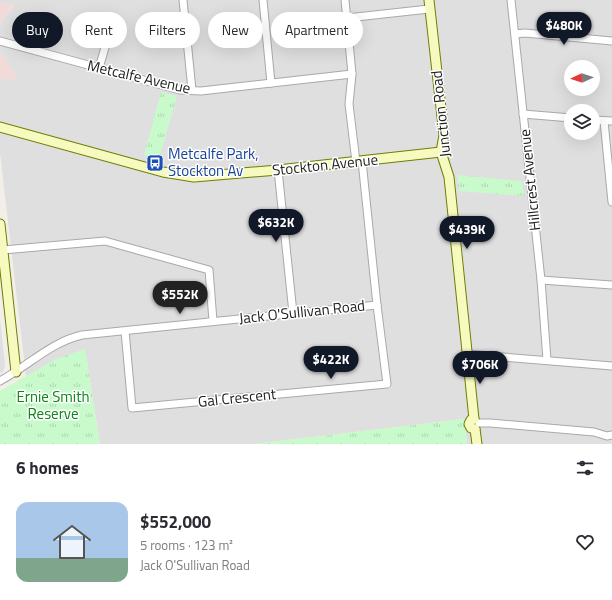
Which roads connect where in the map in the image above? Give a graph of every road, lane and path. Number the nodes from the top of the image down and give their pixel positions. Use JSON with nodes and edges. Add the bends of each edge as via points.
{"nodes":[{"id":1,"x":184,"y":0,"type":"edge"},
{"id":2,"x":264,"y":0,"type":"edge"},
{"id":3,"x":346,"y":0,"type":"edge"},
{"id":4,"x":511,"y":0,"type":"edge"},
{"id":5,"x":429,"y":4,"type":"edge"},
{"id":6,"x":347,"y":12,"type":"edge"},
{"id":7,"x":363,"y":15,"type":"edge"},
{"id":8,"x":515,"y":34,"type":"junction"},
{"id":9,"x":0,"y":41,"type":"edge"},
{"id":10,"x":612,"y":41,"type":"edge"},
{"id":11,"x":105,"y":48,"type":"edge"},
{"id":12,"x":350,"y":48,"type":"edge"},
{"id":13,"x":99,"y":68,"type":"junction"},
{"id":14,"x":352,"y":74,"type":"junction"},
{"id":15,"x":272,"y":83,"type":"junction"},
{"id":16,"x":192,"y":90,"type":"junction"},
{"id":17,"x":523,"y":114,"type":"junction"},
{"id":18,"x":564,"y":117,"type":"edge"},
{"id":19,"x":608,"y":121,"type":"edge"},
{"id":20,"x":0,"y":127,"type":"edge"},
{"id":21,"x":442,"y":152,"type":"junction"},
{"id":22,"x":359,"y":162,"type":"junction"},
{"id":23,"x":278,"y":170,"type":"junction"},
{"id":24,"x":612,"y":202,"type":"edge"},
{"id":25,"x":0,"y":224,"type":"edge"},
{"id":26,"x":3,"y":250,"type":"junction"},
{"id":27,"x":541,"y":280,"type":"junction"},
{"id":28,"x":612,"y":284,"type":"edge"},
{"id":29,"x":377,"y":304,"type":"junction"},
{"id":30,"x":293,"y":313,"type":"junction"},
{"id":31,"x":213,"y":322,"type":"junction"},
{"id":32,"x":125,"y":331,"type":"junction"},
{"id":33,"x":466,"y":354,"type":"junction"},
{"id":34,"x":547,"y":360,"type":"junction"},
{"id":35,"x":612,"y":366,"type":"edge"},
{"id":36,"x":16,"y":372,"type":"junction"},
{"id":37,"x":0,"y":381,"type":"edge"},
{"id":38,"x":476,"y":423,"type":"junction"},
{"id":39,"x":608,"y":438,"type":"edge"},
{"id":40,"x":477,"y":444,"type":"edge"}],
"edges":[{"from":1,"to":16,"type":"street"},
{"from":2,"to":15,"type":"street"},
{"from":3,"to":6,"type":"street","name":"Gal Crescent"},
{"from":4,"to":8,"type":"street","name":"Hillcrest Avenue"},
{"from":5,"to":7,"type":"street"},
{"from":5,"to":21,"type":"street","name":"Junction Road","via":[[444,135]]},
{"from":8,"to":10,"type":"street"},
{"from":8,"to":17,"type":"street","name":"Hillcrest Avenue"},
{"from":9,"to":13,"type":"street","name":"Metcalfe Avenue"},
{"from":11,"to":13,"type":"street"},
{"from":12,"to":14,"type":"street","name":"Gal Crescent"},
{"from":13,"to":16,"type":"street","name":"Metcalfe Avenue","via":[[180,90]]},
{"from":14,"to":15,"type":"street","name":"Metcalfe Avenue"},
{"from":14,"to":22,"type":"street","name":"Gal Crescent","via":[[349,104]]},
{"from":15,"to":16,"type":"street","name":"Metcalfe Avenue"},
{"from":17,"to":18,"type":"street"},
{"from":17,"to":27,"type":"street","name":"Hillcrest Avenue"},
{"from":19,"to":24,"type":"street"},
{"from":20,"to":23,"type":"street","name":"Stockton Avenue","via":[[182,176],[207,177]]},
{"from":21,"to":22,"type":"street","name":"Stockton Avenue"},
{"from":21,"to":33,"type":"street","name":"Junction Road","via":[[448,177]]},
{"from":22,"to":23,"type":"street","name":"Stockton Avenue"},
{"from":22,"to":29,"type":"street","name":"Gal Crescent"},
{"from":23,"to":30,"type":"street"},
{"from":25,"to":26,"type":"street"},
{"from":26,"to":31,"type":"street","via":[[104,241],[209,270]]},
{"from":26,"to":36,"type":"street"},
{"from":27,"to":28,"type":"street"},
{"from":27,"to":34,"type":"street","name":"Hillcrest Avenue"},
{"from":29,"to":30,"type":"street","name":"Jack O'Sullivan Road"},
{"from":29,"to":32,"type":"street","name":"Gal Crescent","via":[[387,384],[132,408]]},
{"from":30,"to":31,"type":"street","name":"Jack O'Sullivan Road"},
{"from":31,"to":32,"type":"street","name":"Jack O'Sullivan Road"},
{"from":32,"to":36,"type":"street","name":"Jack O'Sullivan Road","via":[[72,338]]},
{"from":33,"to":34,"type":"street"},
{"from":33,"to":38,"type":"street","name":"Junction Road"},
{"from":34,"to":35,"type":"street"},
{"from":36,"to":37,"type":"street","name":"Jack O'Sullivan Road"},
{"from":38,"to":39,"type":"street","via":[[594,432]]},
{"from":38,"to":40,"type":"street","name":"Junction Road"}]}
